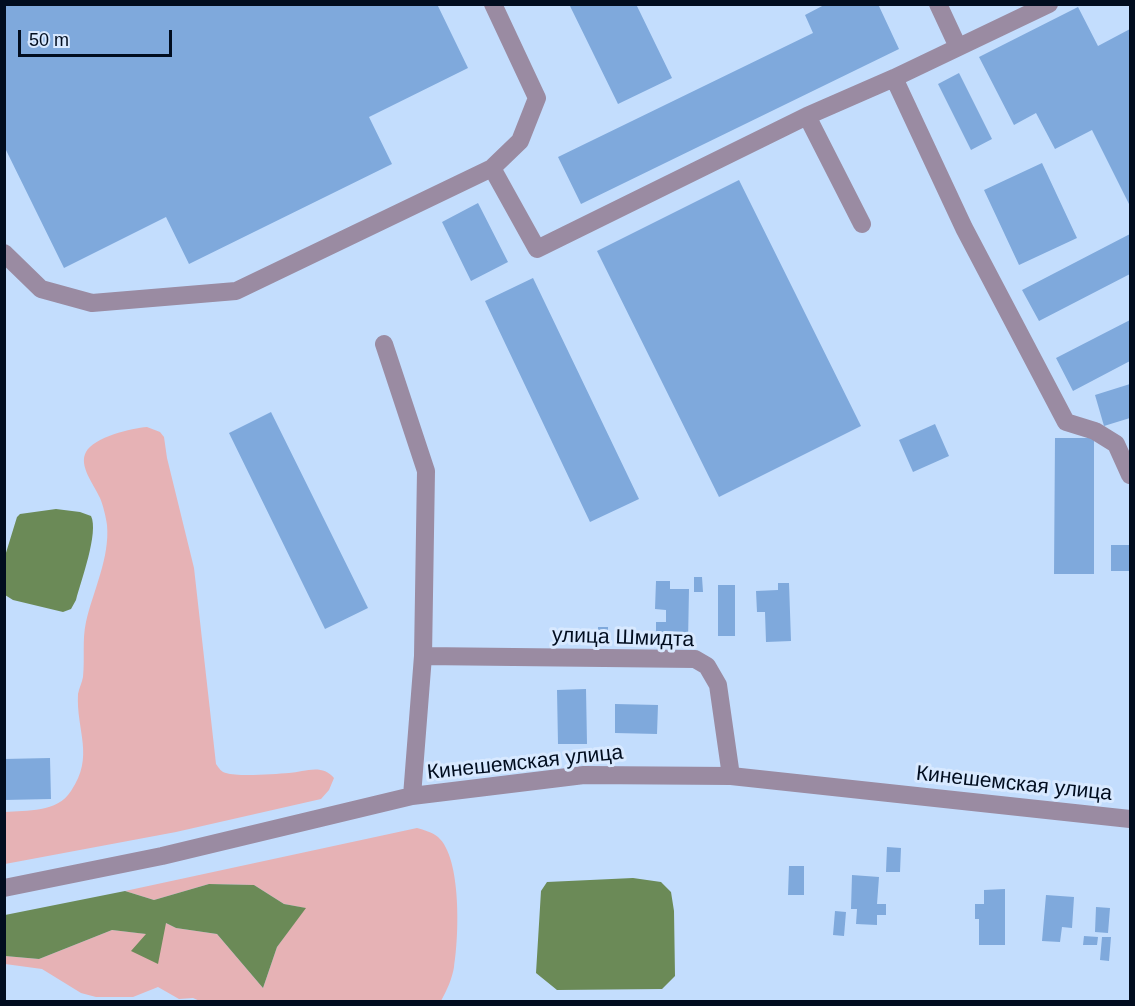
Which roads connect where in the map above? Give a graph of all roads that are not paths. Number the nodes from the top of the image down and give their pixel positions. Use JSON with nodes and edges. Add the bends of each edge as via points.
{"nodes":[{"id":1,"x":493,"y":4,"type":"edge"},
{"id":2,"x":938,"y":4,"type":"edge"},
{"id":3,"x":1049,"y":4,"type":"edge"},
{"id":4,"x":958,"y":47,"type":"junction"},
{"id":5,"x":894,"y":78,"type":"junction"},
{"id":6,"x":807,"y":116,"type":"junction"},
{"id":7,"x":492,"y":168,"type":"junction"},
{"id":8,"x":862,"y":224,"type":"dead end"},
{"id":9,"x":4,"y":253,"type":"edge"},
{"id":10,"x":384,"y":344,"type":"dead end"},
{"id":11,"x":1131,"y":475,"type":"edge"},
{"id":12,"x":423,"y":656,"type":"junction"},
{"id":13,"x":731,"y":776,"type":"junction"},
{"id":14,"x":412,"y":796,"type":"junction"},
{"id":15,"x":1131,"y":819,"type":"edge"},
{"id":16,"x":4,"y":888,"type":"edge"}],
"edges":[{"from":1,"to":7,"type":"street","via":[[537,98],[520,141]]},
{"from":2,"to":4,"type":"street"},
{"from":3,"to":4,"type":"street"},
{"from":4,"to":5,"type":"street"},
{"from":5,"to":6,"type":"street"},
{"from":5,"to":11,"type":"street","via":[[964,228],[1066,422],[1095,431],[1116,444]]},
{"from":6,"to":7,"type":"street","via":[[537,249]]},
{"from":6,"to":8,"type":"street"},
{"from":7,"to":9,"type":"street","via":[[236,291],[92,303],[41,289]]},
{"from":10,"to":12,"type":"street","via":[[426,471]]},
{"from":12,"to":13,"type":"street","name":"улица Шмидта","via":[[695,659],[707,666],[718,686]]},
{"from":12,"to":14,"type":"street"},
{"from":13,"to":14,"type":"street","name":"Кинешемская улица","via":[[584,775]]},
{"from":13,"to":15,"type":"street","name":"Кинешемская улица"},
{"from":14,"to":16,"type":"street","name":"Кинешемская улица","via":[[162,856]]}]}
